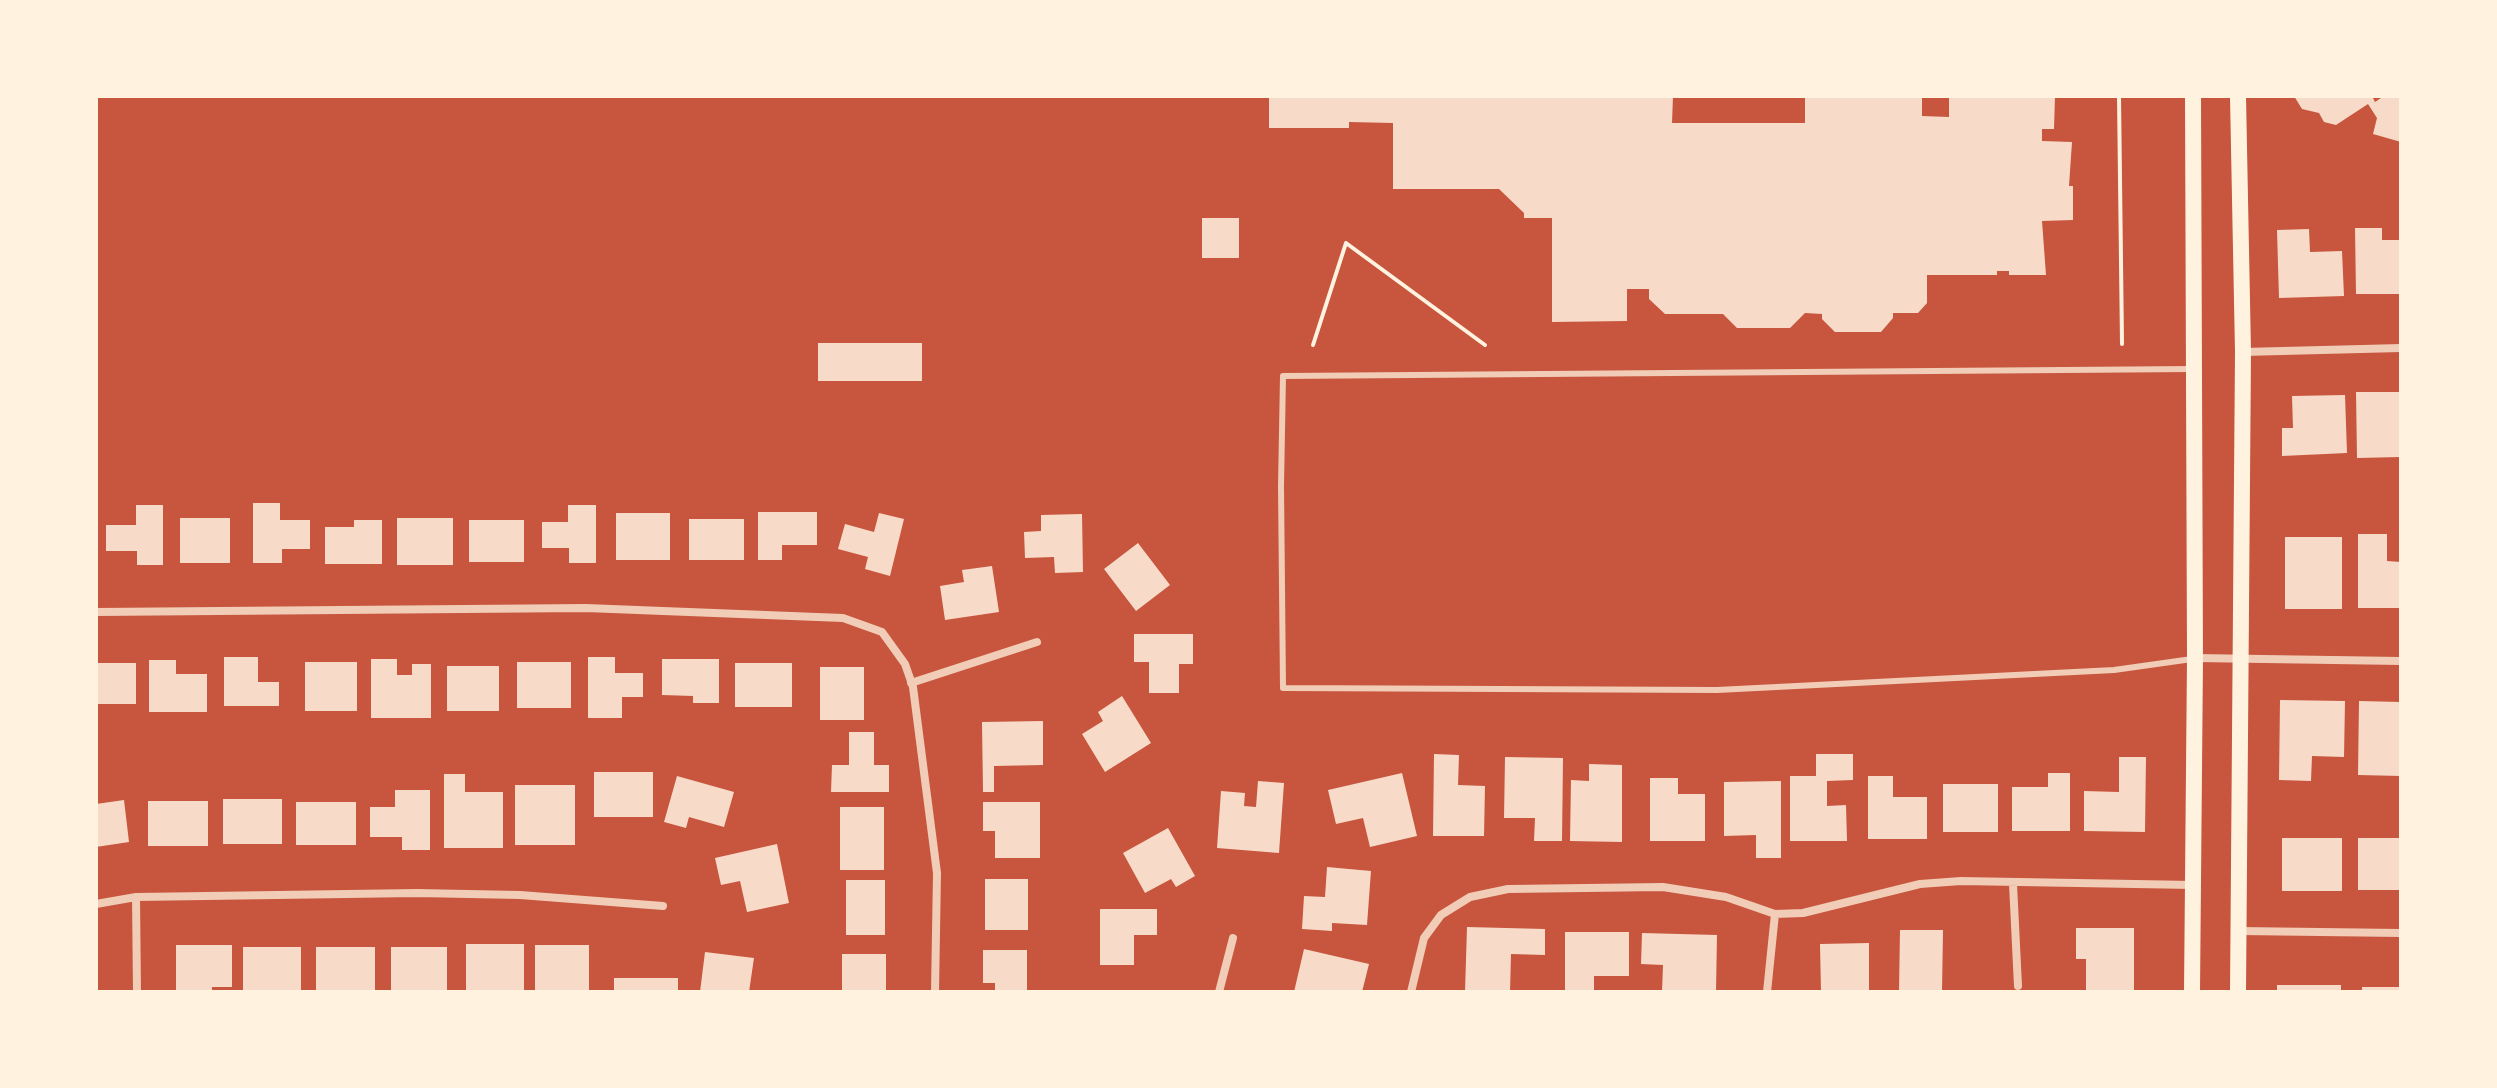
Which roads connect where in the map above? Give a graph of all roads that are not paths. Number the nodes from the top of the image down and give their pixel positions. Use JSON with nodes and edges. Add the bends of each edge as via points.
{"nodes":[{"id":1,"x":2193,"y":96,"type":"edge"},
{"id":2,"x":2238,"y":96,"type":"edge"},
{"id":3,"x":2401,"y":348,"type":"edge"},
{"id":4,"x":2243,"y":352,"type":"junction"},
{"id":5,"x":2194,"y":369,"type":"junction"},
{"id":6,"x":96,"y":612,"type":"edge"},
{"id":7,"x":1037,"y":642,"type":"dead end"},
{"id":8,"x":2195,"y":658,"type":"junction"},
{"id":9,"x":2241,"y":658,"type":"junction"},
{"id":10,"x":2401,"y":661,"type":"edge"},
{"id":11,"x":911,"y":683,"type":"junction"},
{"id":12,"x":2013,"y":884,"type":"junction"},
{"id":13,"x":2193,"y":885,"type":"junction"},
{"id":14,"x":136,"y":897,"type":"junction"},
{"id":15,"x":96,"y":904,"type":"edge"},
{"id":16,"x":663,"y":906,"type":"dead end"},
{"id":17,"x":1775,"y":914,"type":"junction"},
{"id":18,"x":2239,"y":931,"type":"junction"},
{"id":19,"x":2401,"y":933,"type":"edge"},
{"id":20,"x":1233,"y":938,"type":"dead end"},
{"id":21,"x":2018,"y":986,"type":"dead end"},
{"id":22,"x":137,"y":992,"type":"edge"},
{"id":23,"x":935,"y":992,"type":"edge"},
{"id":24,"x":1219,"y":992,"type":"edge"},
{"id":25,"x":1411,"y":992,"type":"edge"},
{"id":26,"x":1767,"y":992,"type":"edge"},
{"id":27,"x":2192,"y":992,"type":"edge"},
{"id":28,"x":2238,"y":992,"type":"edge"}],
"edges":[{"from":1,"to":5,"type":"main road"},
{"from":2,"to":4,"type":"main road"},
{"from":3,"to":4,"type":"street"},
{"from":4,"to":9,"type":"main road"},
{"from":5,"to":8,"type":"main road"},
{"from":5,"to":8,"type":"lane","via":[[1283,376],[1281,486],[1283,688],[1717,690],[2114,670]]},
{"from":6,"to":11,"type":"street","via":[[586,608],[843,618],[882,632],[905,664]]},
{"from":7,"to":11,"type":"street"},
{"from":8,"to":9,"type":"street"},
{"from":8,"to":13,"type":"main road"},
{"from":9,"to":10,"type":"street"},
{"from":9,"to":18,"type":"main road"},
{"from":11,"to":23,"type":"street","via":[[937,873]]},
{"from":12,"to":13,"type":"street"},
{"from":12,"to":17,"type":"street","via":[[1920,884],[1803,913]]},
{"from":12,"to":21,"type":"street"},
{"from":13,"to":27,"type":"main road"},
{"from":14,"to":15,"type":"street"},
{"from":14,"to":16,"type":"street","via":[[417,893]]},
{"from":14,"to":22,"type":"street"},
{"from":17,"to":25,"type":"street","via":[[1726,897],[1663,887],[1508,889],[1470,897],[1441,915],[1424,938]]},
{"from":17,"to":26,"type":"street"},
{"from":18,"to":19,"type":"street"},
{"from":18,"to":28,"type":"main road"},
{"from":20,"to":24,"type":"street"}]}
